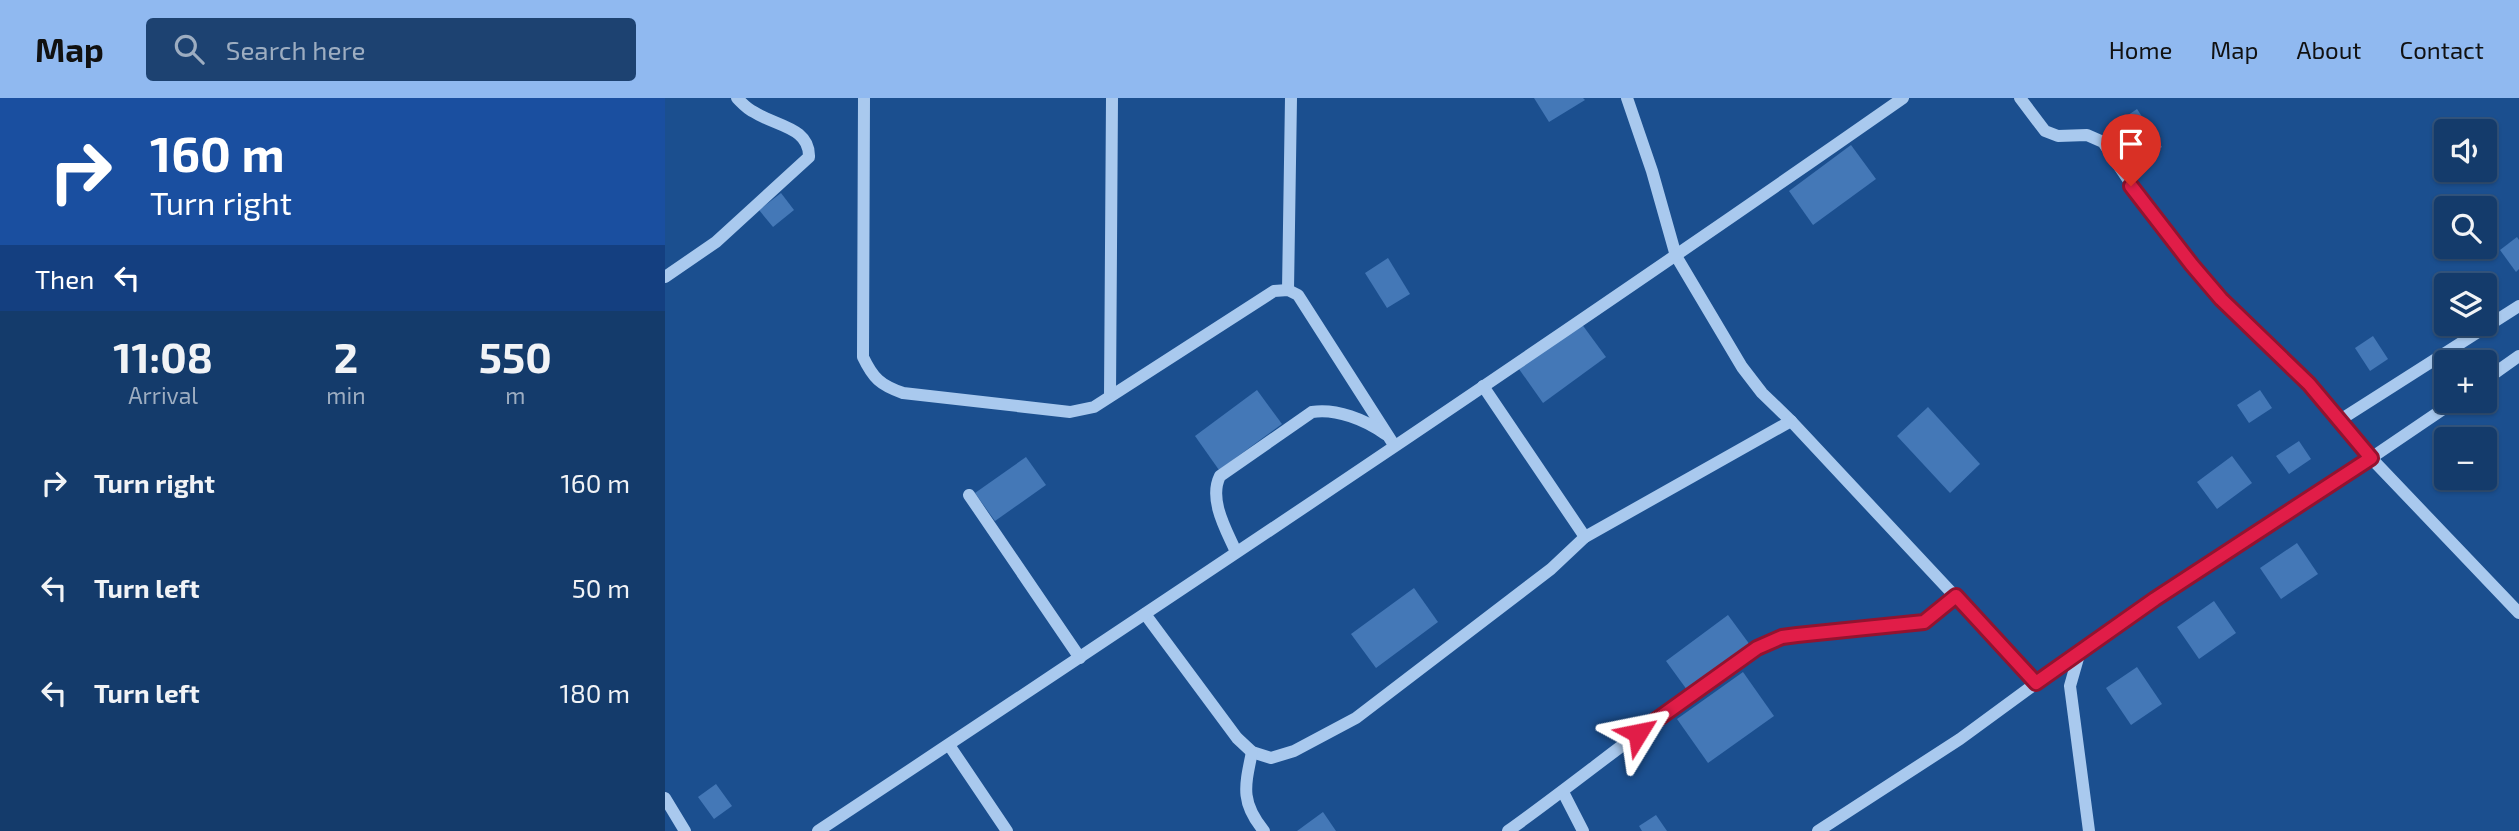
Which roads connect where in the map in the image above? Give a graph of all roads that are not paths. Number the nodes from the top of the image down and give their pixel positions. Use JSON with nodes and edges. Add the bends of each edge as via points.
{"nodes":[{"id":1,"x":737,"y":98,"type":"edge"},
{"id":2,"x":863,"y":98,"type":"edge"},
{"id":3,"x":1112,"y":98,"type":"edge"},
{"id":4,"x":1291,"y":98,"type":"edge"},
{"id":5,"x":1627,"y":98,"type":"edge"},
{"id":6,"x":1903,"y":98,"type":"edge"},
{"id":7,"x":2020,"y":98,"type":"edge"},
{"id":8,"x":1677,"y":256,"type":"junction"},
{"id":9,"x":665,"y":277,"type":"edge"},
{"id":10,"x":1288,"y":290,"type":"junction"},
{"id":11,"x":2519,"y":306,"type":"edge"},
{"id":12,"x":2519,"y":356,"type":"edge"},
{"id":13,"x":2497,"y":372,"type":"edge"},
{"id":14,"x":1483,"y":386,"type":"junction"},
{"id":15,"x":1110,"y":396,"type":"junction"},
{"id":16,"x":2437,"y":413,"type":"edge"},
{"id":17,"x":2340,"y":420,"type":"junction"},
{"id":18,"x":1791,"y":421,"type":"junction"},
{"id":19,"x":1394,"y":445,"type":"junction"},
{"id":20,"x":2371,"y":458,"type":"junction"},
{"id":21,"x":969,"y":495,"type":"dead end"},
{"id":22,"x":1585,"y":537,"type":"junction"},
{"id":23,"x":1237,"y":552,"type":"junction"},
{"id":24,"x":1956,"y":596,"type":"junction"},
{"id":25,"x":2519,"y":613,"type":"edge"},
{"id":26,"x":1145,"y":614,"type":"junction"},
{"id":27,"x":2080,"y":651,"type":"junction"},
{"id":28,"x":1080,"y":658,"type":"junction"},
{"id":29,"x":2036,"y":683,"type":"junction"},
{"id":30,"x":949,"y":745,"type":"junction"},
{"id":31,"x":1252,"y":752,"type":"junction"},
{"id":32,"x":1563,"y":792,"type":"junction"},
{"id":33,"x":665,"y":799,"type":"edge"},
{"id":34,"x":685,"y":831,"type":"edge"},
{"id":35,"x":818,"y":831,"type":"edge"},
{"id":36,"x":1007,"y":831,"type":"edge"},
{"id":37,"x":1263,"y":831,"type":"edge"},
{"id":38,"x":1508,"y":831,"type":"edge"},
{"id":39,"x":1583,"y":831,"type":"edge"},
{"id":40,"x":1818,"y":831,"type":"edge"},
{"id":41,"x":2089,"y":831,"type":"edge"}],
"edges":[{"from":1,"to":9,"type":"lane","via":[[753,112],[804,138],[810,146],[809,157],[716,242]]},
{"from":2,"to":15,"type":"lane","via":[[863,357],[871,375],[903,393],[1070,412],[1094,407]]},
{"from":3,"to":15,"type":"lane"},
{"from":4,"to":10,"type":"lane"},
{"from":5,"to":8,"type":"lane"},
{"from":6,"to":8,"type":"lane"},
{"from":7,"to":17,"type":"lane","via":[[2050,134],[2087,135],[2102,142],[2192,265]]},
{"from":8,"to":14,"type":"lane"},
{"from":8,"to":18,"type":"lane","via":[[1742,367]]},
{"from":10,"to":15,"type":"lane","via":[[1273,291]]},
{"from":10,"to":19,"type":"lane","via":[[1298,295]]},
{"from":11,"to":17,"type":"lane"},
{"from":12,"to":13,"type":"lane"},
{"from":14,"to":19,"type":"lane"},
{"from":14,"to":22,"type":"lane"},
{"from":16,"to":20,"type":"lane"},
{"from":17,"to":20,"type":"lane"},
{"from":18,"to":22,"type":"lane"},
{"from":18,"to":24,"type":"lane"},
{"from":19,"to":23,"type":"lane"},
{"from":19,"to":23,"type":"lane","via":[[1374,426],[1344,414],[1321,411],[1304,416],[1218,479],[1215,492],[1222,521]]},
{"from":20,"to":25,"type":"lane"},
{"from":20,"to":27,"type":"lane"},
{"from":21,"to":28,"type":"lane"},
{"from":22,"to":31,"type":"lane","via":[[1551,569],[1356,718],[1294,751],[1271,758]]},
{"from":23,"to":26,"type":"lane"},
{"from":24,"to":29,"type":"lane"},
{"from":24,"to":32,"type":"lane","via":[[1924,622],[1782,637],[1757,648]]},
{"from":26,"to":28,"type":"lane"},
{"from":26,"to":31,"type":"lane"},
{"from":27,"to":29,"type":"lane"},
{"from":27,"to":41,"type":"lane","via":[[2070,686]]},
{"from":28,"to":30,"type":"lane"},
{"from":29,"to":40,"type":"lane","via":[[1960,739]]},
{"from":30,"to":35,"type":"lane"},
{"from":30,"to":36,"type":"lane"},
{"from":31,"to":37,"type":"lane","via":[[1246,802]]},
{"from":32,"to":38,"type":"lane"},
{"from":32,"to":39,"type":"lane"},
{"from":33,"to":34,"type":"lane"}]}
